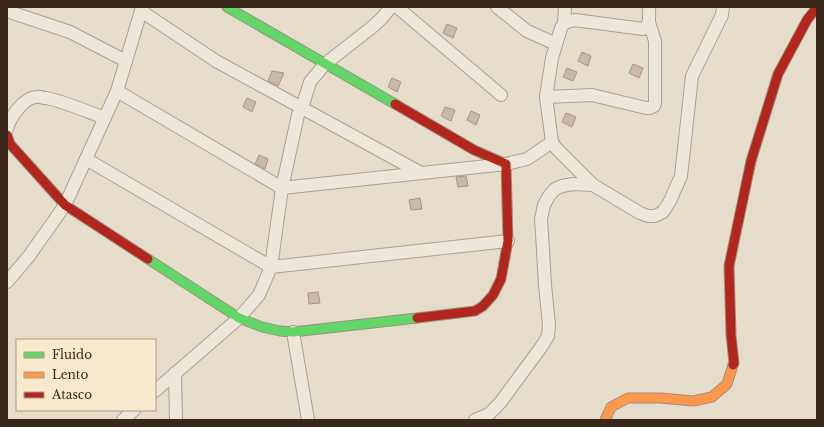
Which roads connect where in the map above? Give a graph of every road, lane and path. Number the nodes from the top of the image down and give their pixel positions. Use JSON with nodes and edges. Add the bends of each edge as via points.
{"nodes":[{"id":1,"x":227,"y":7,"type":"edge"},
{"id":2,"x":391,"y":7,"type":"edge"},
{"id":3,"x":397,"y":7,"type":"edge"},
{"id":4,"x":497,"y":7,"type":"edge"},
{"id":5,"x":565,"y":7,"type":"edge"},
{"id":6,"x":649,"y":7,"type":"edge"},
{"id":7,"x":723,"y":7,"type":"edge"},
{"id":8,"x":817,"y":7,"type":"edge"},
{"id":9,"x":142,"y":9,"type":"edge"},
{"id":10,"x":7,"y":11,"type":"edge"},
{"id":11,"x":649,"y":22,"type":"junction"},
{"id":12,"x":564,"y":23,"type":"junction"},
{"id":13,"x":556,"y":44,"type":"junction"},
{"id":14,"x":126,"y":61,"type":"junction"},
{"id":15,"x":325,"y":64,"type":"junction"},
{"id":16,"x":117,"y":91,"type":"junction"},
{"id":17,"x":501,"y":96,"type":"dead end"},
{"id":18,"x":546,"y":97,"type":"junction"},
{"id":19,"x":302,"y":108,"type":"junction"},
{"id":20,"x":104,"y":118,"type":"junction"},
{"id":21,"x":7,"y":129,"type":"edge"},
{"id":22,"x":7,"y":135,"type":"edge"},
{"id":23,"x":552,"y":142,"type":"junction"},
{"id":24,"x":86,"y":159,"type":"junction"},
{"id":25,"x":506,"y":164,"type":"junction"},
{"id":26,"x":421,"y":173,"type":"junction"},
{"id":27,"x":593,"y":185,"type":"junction"},
{"id":28,"x":282,"y":188,"type":"junction"},
{"id":29,"x":65,"y":205,"type":"junction"},
{"id":30,"x":508,"y":240,"type":"junction"},
{"id":31,"x":271,"y":267,"type":"junction"},
{"id":32,"x":7,"y":282,"type":"edge"},
{"id":33,"x":238,"y":318,"type":"junction"},
{"id":34,"x":293,"y":332,"type":"junction"},
{"id":35,"x":175,"y":373,"type":"junction"},
{"id":36,"x":156,"y":391,"type":"edge"},
{"id":37,"x":133,"y":411,"type":"edge"},
{"id":38,"x":123,"y":420,"type":"edge"},
{"id":39,"x":176,"y":420,"type":"edge"},
{"id":40,"x":308,"y":420,"type":"edge"},
{"id":41,"x":475,"y":420,"type":"edge"},
{"id":42,"x":605,"y":420,"type":"edge"}],
"edges":[{"from":1,"to":15,"type":"street"},
{"from":2,"to":15,"type":"street","via":[[371,28]]},
{"from":3,"to":17,"type":"street"},
{"from":4,"to":13,"type":"street","via":[[527,31]]},
{"from":5,"to":12,"type":"street"},
{"from":6,"to":11,"type":"street"},
{"from":7,"to":27,"type":"street","via":[[722,16],[692,76],[681,176],[664,212],[655,216],[640,213]]},
{"from":8,"to":42,"type":"street","via":[[807,20],[778,74],[751,161],[729,266],[734,363],[727,384],[712,397],[692,401],[628,398],[611,407]]},
{"from":9,"to":14,"type":"street"},
{"from":9,"to":19,"type":"street","via":[[216,61]]},
{"from":10,"to":14,"type":"street","via":[[70,32]]},
{"from":11,"to":12,"type":"street","via":[[643,29],[574,20]]},
{"from":11,"to":18,"type":"street","via":[[655,42],[654,106],[646,108],[592,95]]},
{"from":12,"to":13,"type":"street"},
{"from":13,"to":18,"type":"street"},
{"from":14,"to":16,"type":"street"},
{"from":15,"to":19,"type":"street","via":[[310,82]]},
{"from":15,"to":25,"type":"street","via":[[474,150]]},
{"from":16,"to":20,"type":"street"},
{"from":16,"to":28,"type":"street"},
{"from":18,"to":23,"type":"street"},
{"from":19,"to":26,"type":"street"},
{"from":19,"to":28,"type":"street","via":[[298,115]]},
{"from":20,"to":21,"type":"street","via":[[57,100],[37,96],[26,100],[8,122]]},
{"from":20,"to":24,"type":"street"},
{"from":22,"to":29,"type":"street","via":[[10,144]]},
{"from":23,"to":25,"type":"street","via":[[527,159]]},
{"from":23,"to":27,"type":"street"},
{"from":24,"to":29,"type":"street"},
{"from":24,"to":31,"type":"street"},
{"from":25,"to":26,"type":"street"},
{"from":25,"to":30,"type":"street"},
{"from":26,"to":28,"type":"street"},
{"from":27,"to":41,"type":"street","via":[[562,186],[549,196],[541,219],[548,336],[500,403],[489,414]]},
{"from":28,"to":31,"type":"street"},
{"from":29,"to":32,"type":"street"},
{"from":29,"to":33,"type":"street"},
{"from":30,"to":31,"type":"street"},
{"from":30,"to":34,"type":"street","via":[[501,279],[493,295],[475,311]]},
{"from":31,"to":33,"type":"street","via":[[259,295]]},
{"from":33,"to":34,"type":"street","via":[[262,327]]},
{"from":33,"to":35,"type":"street"},
{"from":34,"to":40,"type":"street"},
{"from":35,"to":36,"type":"street"},
{"from":35,"to":39,"type":"street"},
{"from":37,"to":38,"type":"street"}]}
